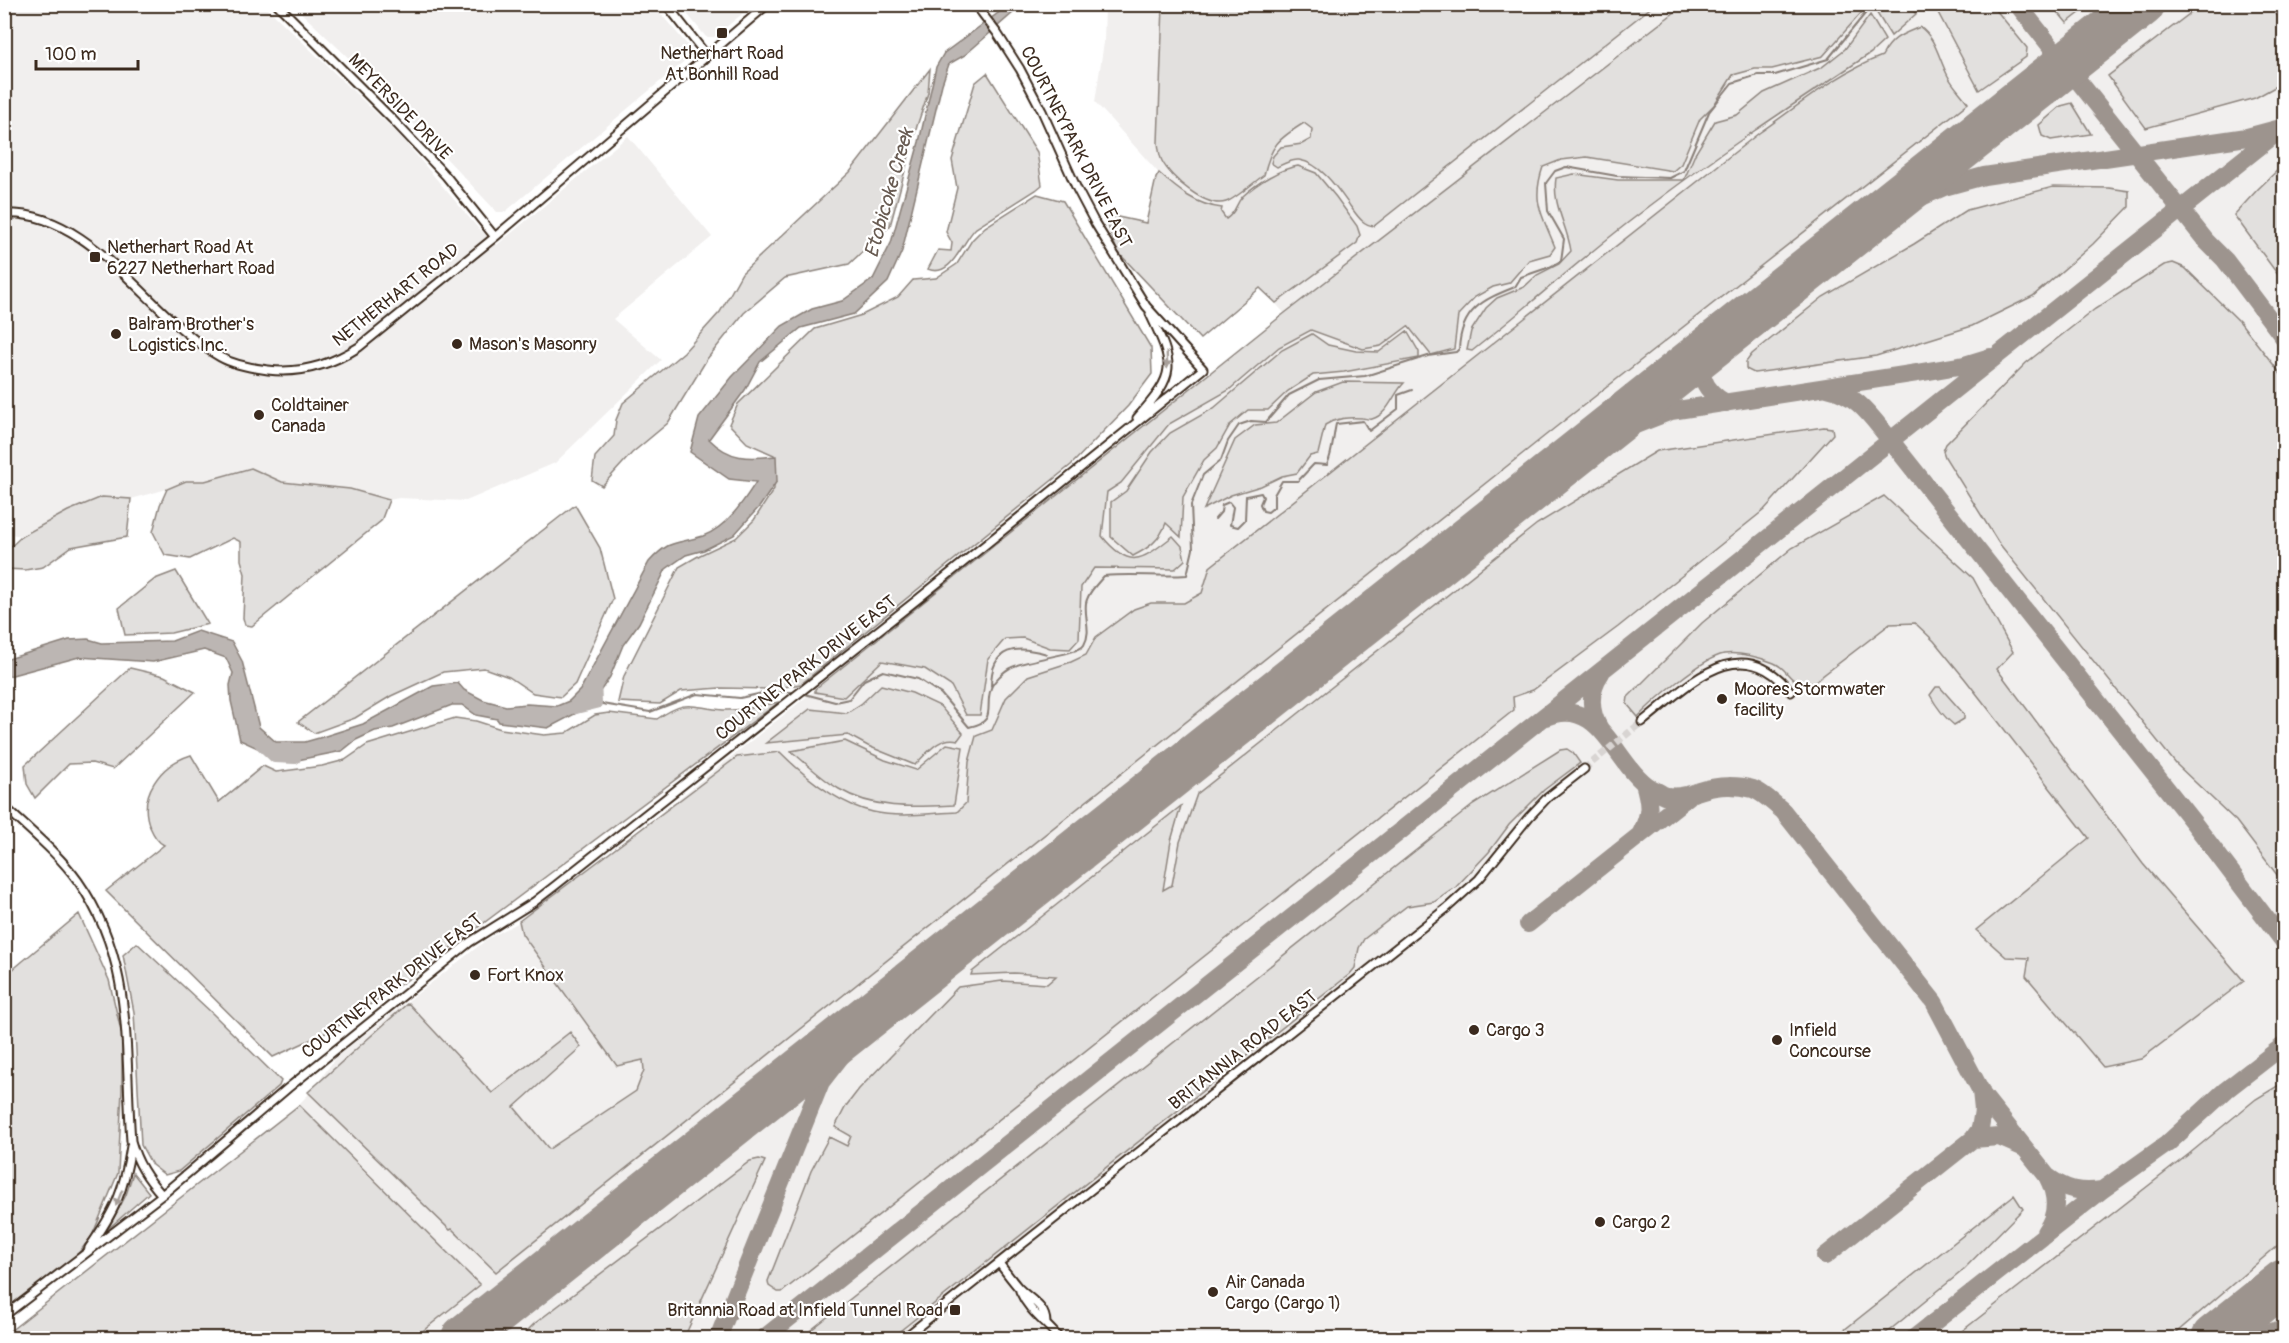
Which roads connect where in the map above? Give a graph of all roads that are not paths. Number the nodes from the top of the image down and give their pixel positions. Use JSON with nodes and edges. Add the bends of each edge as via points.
{"nodes":[{"id":1,"x":277,"y":4,"type":"edge"},
{"id":2,"x":666,"y":4,"type":"edge"},
{"id":3,"x":768,"y":4,"type":"edge"},
{"id":4,"x":975,"y":4,"type":"edge"},
{"id":5,"x":706,"y":56,"type":"junction"},
{"id":6,"x":4,"y":214,"type":"edge"},
{"id":7,"x":495,"y":237,"type":"junction"},
{"id":8,"x":1146,"y":306,"type":"junction"},
{"id":9,"x":1125,"y":431,"type":"junction"},
{"id":10,"x":1791,"y":693,"type":"dead end"},
{"id":11,"x":1642,"y":722,"type":"tunnel mouth"},
{"id":12,"x":1584,"y":769,"type":"tunnel mouth"},
{"id":13,"x":4,"y":806,"type":"edge"},
{"id":14,"x":131,"y":1141,"type":"junction"},
{"id":15,"x":162,"y":1195,"type":"junction"},
{"id":16,"x":84,"y":1255,"type":"junction"},
{"id":17,"x":999,"y":1263,"type":"junction"},
{"id":18,"x":4,"y":1316,"type":"edge"},
{"id":19,"x":904,"y":1338,"type":"edge"},
{"id":20,"x":1059,"y":1338,"type":"edge"}],
"edges":[{"from":1,"to":7,"type":"street","name":"MEYERSIDE DRIVE","via":[[446,176]]},
{"from":2,"to":5,"type":"street"},
{"from":3,"to":5,"type":"street","name":"NETHERHART ROAD"},
{"from":4,"to":8,"type":"street","name":"COURTNEYPARK DRIVE EAST","via":[[1020,69],[1077,189]]},
{"from":5,"to":7,"type":"street","name":"NETHERHART ROAD"},
{"from":6,"to":7,"type":"street","name":"NETHERHART ROAD","via":[[63,227],[86,241],[182,329],[222,358],[243,366],[282,372],[342,358]]},
{"from":8,"to":9,"type":"street","one_way":true,"via":[[1167,349],[1167,377],[1154,399]]},
{"from":8,"to":9,"type":"street","name":"COURTNEYPARK DRIVE EAST","via":[[1203,369]]},
{"from":9,"to":15,"type":"street","name":"COURTNEYPARK DRIVE EAST","via":[[541,896],[470,942]]},
{"from":10,"to":11,"type":"street","via":[[1770,671],[1736,662],[1707,671]]},
{"from":12,"to":17,"type":"street","name":"BRITANNIA ROAD EAST","via":[[1547,798],[1479,879],[1448,908]]},
{"from":13,"to":14,"type":"street","via":[[78,881],[113,952],[126,1014]]},
{"from":14,"to":15,"type":"street","via":[[144,1174]]},
{"from":14,"to":16,"type":"street","one_way":true,"via":[[121,1193],[109,1219]]},
{"from":15,"to":16,"type":"street","name":"COURTNEYPARK DRIVE EAST"},
{"from":16,"to":18,"type":"street"},
{"from":17,"to":19,"type":"street","name":"BRITANNIA ROAD EAST"},
{"from":17,"to":20,"type":"street","via":[[1026,1304]]}]}
